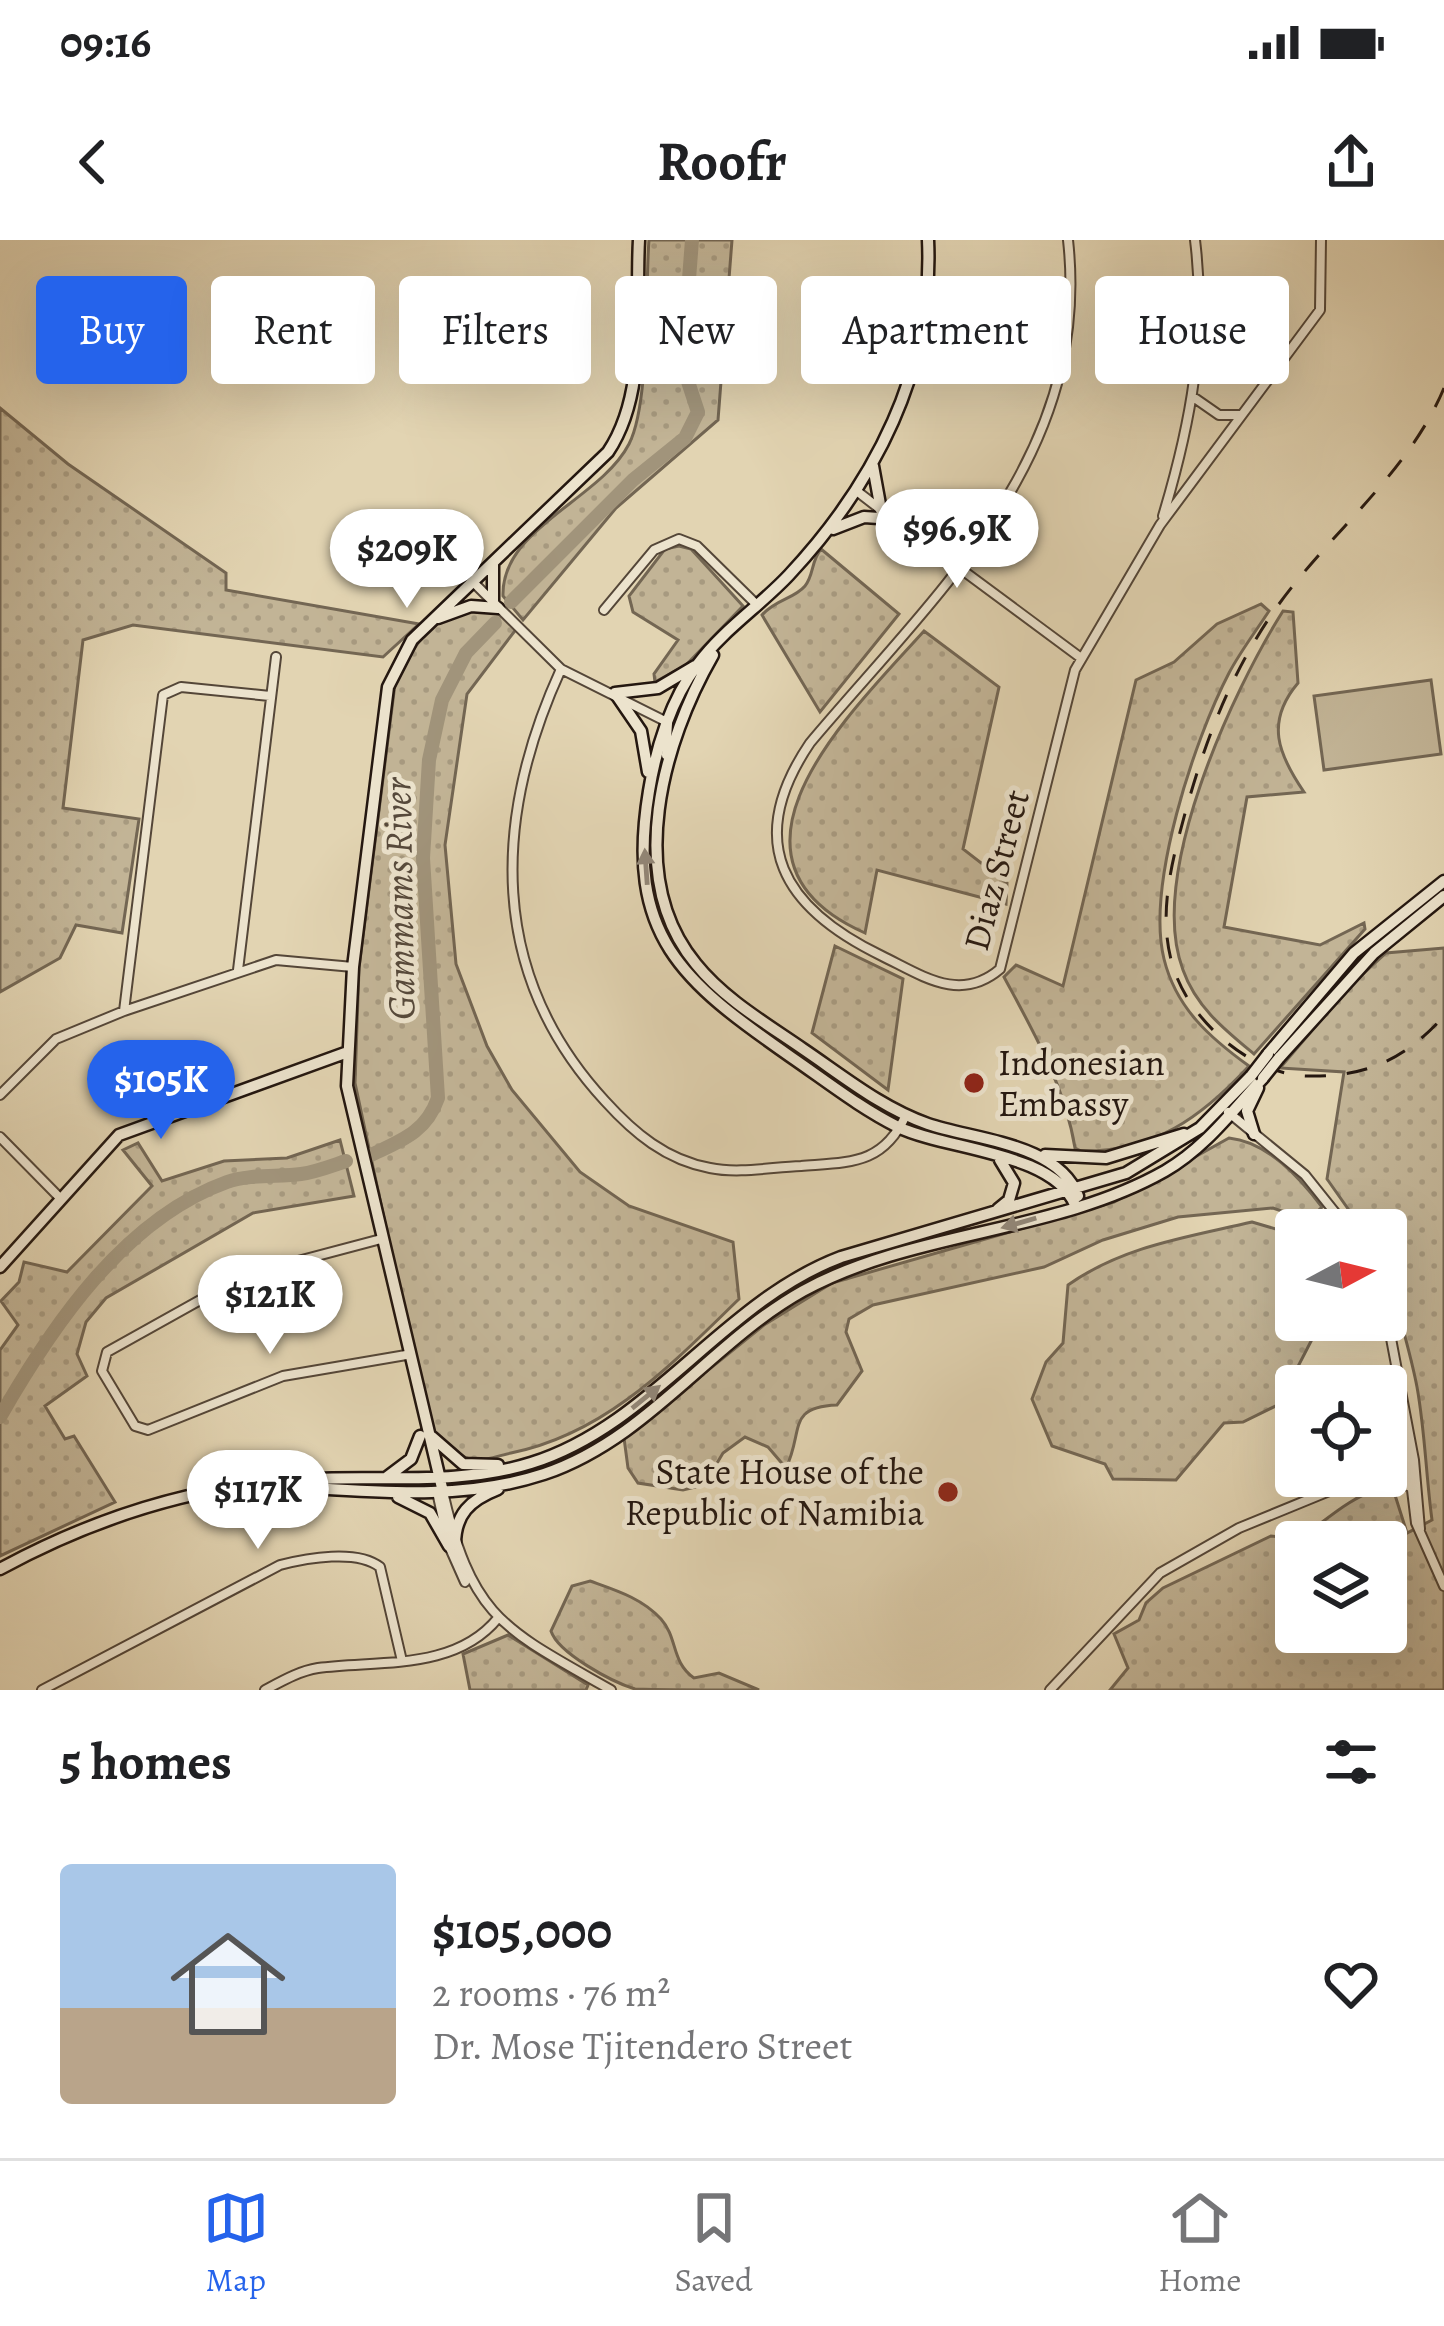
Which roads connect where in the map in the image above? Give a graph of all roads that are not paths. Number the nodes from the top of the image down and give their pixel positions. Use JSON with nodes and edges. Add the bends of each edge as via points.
{"nodes":[{"id":1,"x":639,"y":240,"type":"edge"},
{"id":2,"x":928,"y":240,"type":"edge"},
{"id":3,"x":1068,"y":240,"type":"edge"},
{"id":4,"x":1196,"y":240,"type":"edge"},
{"id":5,"x":1321,"y":240,"type":"edge"},
{"id":6,"x":1195,"y":398,"type":"junction"},
{"id":7,"x":1240,"y":415,"type":"junction"},
{"id":8,"x":873,"y":463,"type":"junction"},
{"id":9,"x":858,"y":492,"type":"junction"},
{"id":10,"x":881,"y":510,"type":"junction"},
{"id":11,"x":893,"y":519,"type":"junction"},
{"id":12,"x":1160,"y":525,"type":"junction"},
{"id":13,"x":827,"y":532,"type":"junction"},
{"id":14,"x":494,"y":561,"type":"junction"},
{"id":15,"x":959,"y":566,"type":"junction"},
{"id":16,"x":472,"y":581,"type":"junction"},
{"id":17,"x":496,"y":604,"type":"junction"},
{"id":18,"x":758,"y":606,"type":"junction"},
{"id":19,"x":604,"y":610,"type":"dead end"},
{"id":20,"x":430,"y":621,"type":"junction"},
{"id":21,"x":721,"y":641,"type":"junction"},
{"id":22,"x":276,"y":657,"type":"dead end"},
{"id":23,"x":1082,"y":658,"type":"junction"},
{"id":24,"x":697,"y":665,"type":"junction"},
{"id":25,"x":561,"y":669,"type":"junction"},
{"id":26,"x":615,"y":693,"type":"junction"},
{"id":27,"x":270,"y":697,"type":"junction"},
{"id":28,"x":692,"y":697,"type":"junction"},
{"id":29,"x":668,"y":722,"type":"junction"},
{"id":30,"x":666,"y":763,"type":"junction"},
{"id":31,"x":644,"y":818,"type":"junction"},
{"id":32,"x":1444,"y":881,"type":"edge"},
{"id":33,"x":1444,"y":896,"type":"edge"},
{"id":34,"x":352,"y":967,"type":"junction"},
{"id":35,"x":238,"y":970,"type":"junction"},
{"id":36,"x":124,"y":1012,"type":"junction"},
{"id":37,"x":345,"y":1053,"type":"junction"},
{"id":38,"x":1274,"y":1056,"type":"junction"},
{"id":39,"x":1259,"y":1078,"type":"junction"},
{"id":40,"x":0,"y":1096,"type":"edge"},
{"id":41,"x":1226,"y":1111,"type":"junction"},
{"id":42,"x":906,"y":1115,"type":"junction"},
{"id":43,"x":900,"y":1128,"type":"junction"},
{"id":44,"x":1200,"y":1128,"type":"junction"},
{"id":45,"x":1255,"y":1135,"type":"junction"},
{"id":46,"x":0,"y":1137,"type":"edge"},
{"id":47,"x":1013,"y":1148,"type":"junction"},
{"id":48,"x":993,"y":1156,"type":"junction"},
{"id":49,"x":60,"y":1198,"type":"junction"},
{"id":50,"x":1076,"y":1198,"type":"junction"},
{"id":51,"x":1332,"y":1209,"type":"edge"},
{"id":52,"x":991,"y":1214,"type":"junction"},
{"id":53,"x":381,"y":1239,"type":"junction"},
{"id":54,"x":0,"y":1267,"type":"edge"},
{"id":55,"x":406,"y":1354,"type":"junction"},
{"id":56,"x":1407,"y":1430,"type":"edge"},
{"id":57,"x":423,"y":1432,"type":"junction"},
{"id":58,"x":1407,"y":1450,"type":"edge"},
{"id":59,"x":547,"y":1457,"type":"junction"},
{"id":60,"x":1410,"y":1461,"type":"junction"},
{"id":61,"x":1407,"y":1462,"type":"edge"},
{"id":62,"x":436,"y":1478,"type":"junction"},
{"id":63,"x":384,"y":1479,"type":"junction"},
{"id":64,"x":518,"y":1481,"type":"junction"},
{"id":65,"x":255,"y":1485,"type":"junction"},
{"id":66,"x":1409,"y":1487,"type":"joint"},
{"id":67,"x":440,"y":1492,"type":"junction"},
{"id":68,"x":388,"y":1494,"type":"junction"},
{"id":69,"x":1315,"y":1497,"type":"edge"},
{"id":70,"x":1420,"y":1529,"type":"junction"},
{"id":71,"x":452,"y":1546,"type":"junction"},
{"id":72,"x":0,"y":1569,"type":"edge"},
{"id":73,"x":1444,"y":1586,"type":"edge"},
{"id":74,"x":498,"y":1618,"type":"junction"},
{"id":75,"x":402,"y":1661,"type":"junction"},
{"id":76,"x":59,"y":1686,"type":"edge"},
{"id":77,"x":42,"y":1690,"type":"edge"},
{"id":78,"x":265,"y":1690,"type":"edge"},
{"id":79,"x":611,"y":1690,"type":"edge"},
{"id":80,"x":1050,"y":1690,"type":"edge"}],
"edges":[{"from":1,"to":14,"type":"street","via":[[633,391],[621,431]]},
{"from":2,"to":8,"type":"street","via":[[920,342]]},
{"from":3,"to":15,"type":"street","name":"Diaz Street","via":[[1070,309],[1051,410],[1016,490]]},
{"from":4,"to":6,"type":"street"},
{"from":5,"to":7,"type":"street","name":"Diaz Street","via":[[1319,310]]},
{"from":6,"to":7,"type":"street","via":[[1208,411]]},
{"from":6,"to":12,"type":"street"},
{"from":7,"to":12,"type":"street","name":"Diaz Street"},
{"from":8,"to":9,"type":"street"},
{"from":8,"to":10,"type":"street"},
{"from":9,"to":10,"type":"street"},
{"from":9,"to":13,"type":"street"},
{"from":10,"to":11,"type":"street"},
{"from":11,"to":13,"type":"street","via":[[855,519]]},
{"from":11,"to":15,"type":"street"},
{"from":12,"to":23,"type":"street","name":"Diaz Street"},
{"from":13,"to":18,"type":"street"},
{"from":14,"to":16,"type":"street"},
{"from":14,"to":17,"type":"street"},
{"from":15,"to":23,"type":"street"},
{"from":15,"to":23,"type":"street","name":"Diaz Street","via":[[810,743],[781,794],[781,862],[803,906],[825,926],[952,987],[979,985],[1000,968]]},
{"from":16,"to":17,"type":"street"},
{"from":16,"to":20,"type":"street"},
{"from":17,"to":20,"type":"street"},
{"from":17,"to":25,"type":"street"},
{"from":18,"to":19,"type":"street","via":[[697,546],[679,539],[654,550]]},
{"from":18,"to":21,"type":"street"},
{"from":20,"to":34,"type":"street","via":[[388,687]]},
{"from":21,"to":24,"type":"street"},
{"from":21,"to":28,"type":"street"},
{"from":22,"to":27,"type":"street"},
{"from":24,"to":26,"type":"street","via":[[658,688]]},
{"from":24,"to":29,"type":"street"},
{"from":25,"to":26,"type":"street"},
{"from":25,"to":43,"type":"street","via":[[519,778],[512,900],[536,988],[576,1068],[652,1145],[709,1168],[862,1162]]},
{"from":26,"to":29,"type":"street"},
{"from":26,"to":31,"type":"street","via":[[646,746]]},
{"from":27,"to":35,"type":"street"},
{"from":27,"to":36,"type":"street","via":[[195,687],[164,695]]},
{"from":28,"to":29,"type":"street"},
{"from":28,"to":30,"type":"street"},
{"from":29,"to":30,"type":"street"},
{"from":29,"to":31,"type":"street"},
{"from":30,"to":42,"type":"street","via":[[662,887],[680,942],[718,988]]},
{"from":43,"to":31,"type":"street","one_way":true,"via":[[687,977],[650,902]]},
{"from":32,"to":38,"type":"street","via":[[1354,953]]},
{"from":33,"to":38,"type":"street","via":[[1373,952]]},
{"from":34,"to":35,"type":"street","via":[[276,960]]},
{"from":34,"to":37,"type":"street"},
{"from":35,"to":36,"type":"street"},
{"from":36,"to":40,"type":"street","via":[[56,1040]]},
{"from":37,"to":49,"type":"street","via":[[119,1136]]},
{"from":37,"to":53,"type":"street"},
{"from":38,"to":39,"type":"street","bridge":true},
{"from":39,"to":41,"type":"street"},
{"from":39,"to":45,"type":"street","via":[[1247,1111]]},
{"from":41,"to":44,"type":"street"},
{"from":41,"to":45,"type":"street"},
{"from":41,"to":50,"type":"street","via":[[1167,1170]]},
{"from":42,"to":43,"type":"street"},
{"from":42,"to":47,"type":"street"},
{"from":43,"to":48,"type":"street"},
{"from":44,"to":47,"type":"street","via":[[1106,1158]]},
{"from":44,"to":50,"type":"street"},
{"from":45,"to":51,"type":"street"},
{"from":46,"to":49,"type":"street"},
{"from":47,"to":50,"type":"street","via":[[1059,1168]]},
{"from":48,"to":50,"type":"street","via":[[1051,1175]]},
{"from":48,"to":52,"type":"street","via":[[1014,1183],[1009,1200]]},
{"from":49,"to":54,"type":"street"},
{"from":50,"to":52,"type":"street"},
{"from":50,"to":64,"type":"street","one_way":true,"via":[[821,1282],[761,1318],[610,1442]]},
{"from":59,"to":52,"type":"street","one_way":true,"via":[[604,1429],[807,1272]]},
{"from":53,"to":55,"type":"street"},
{"from":53,"to":55,"type":"street","via":[[245,1275],[107,1352],[102,1371],[135,1426],[148,1430],[283,1376]]},
{"from":55,"to":57,"type":"street"},
{"from":56,"to":60,"type":"street"},
{"from":57,"to":59,"type":"street","via":[[463,1464]]},
{"from":57,"to":62,"type":"street"},
{"from":57,"to":63,"type":"street","via":[[411,1459]]},
{"from":58,"to":60,"type":"street"},
{"from":59,"to":62,"type":"street"},
{"from":60,"to":61,"type":"street"},
{"from":60,"to":66,"type":"street"},
{"from":60,"to":70,"type":"street"},
{"from":62,"to":63,"type":"street"},
{"from":62,"to":67,"type":"street"},
{"from":63,"to":65,"type":"street"},
{"from":64,"to":67,"type":"street"},
{"from":64,"to":71,"type":"street","via":[[466,1507]]},
{"from":65,"to":68,"type":"street"},
{"from":65,"to":72,"type":"street","via":[[128,1511]]},
{"from":66,"to":70,"type":"street"},
{"from":67,"to":68,"type":"street"},
{"from":67,"to":71,"type":"street"},
{"from":68,"to":71,"type":"street","via":[[430,1513]]},
{"from":69,"to":80,"type":"street","via":[[1160,1573]]},
{"from":70,"to":73,"type":"street"},
{"from":71,"to":74,"type":"street"},
{"from":74,"to":75,"type":"street","via":[[467,1645]]},
{"from":74,"to":79,"type":"street"},
{"from":75,"to":76,"type":"street","via":[[380,1567],[368,1559],[302,1559]]},
{"from":75,"to":78,"type":"street","via":[[317,1668]]},
{"from":76,"to":77,"type":"street"}]}
